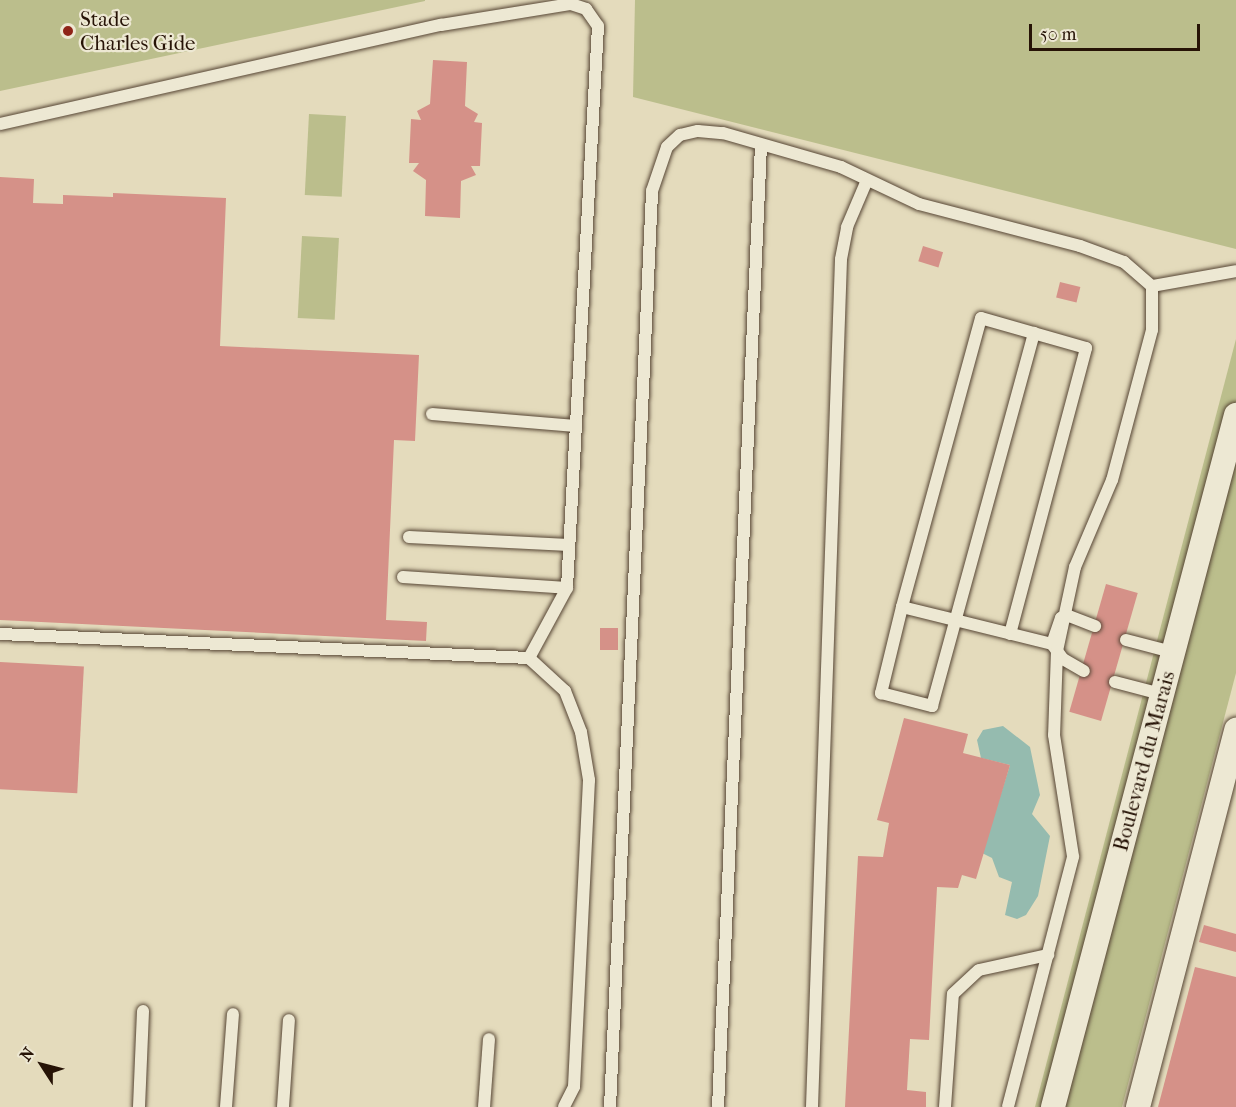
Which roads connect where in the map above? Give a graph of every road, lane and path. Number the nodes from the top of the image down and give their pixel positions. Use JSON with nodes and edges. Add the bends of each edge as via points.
{"nodes":[{"id":1,"x":0,"y":124,"type":"edge"},
{"id":2,"x":761,"y":145,"type":"junction"},
{"id":3,"x":867,"y":180,"type":"junction"},
{"id":4,"x":1236,"y":271,"type":"edge"},
{"id":5,"x":1152,"y":286,"type":"junction"},
{"id":6,"x":1034,"y":333,"type":"junction"},
{"id":7,"x":432,"y":414,"type":"dead end"},
{"id":8,"x":1236,"y":415,"type":"edge"},
{"id":9,"x":576,"y":426,"type":"junction"},
{"id":10,"x":409,"y":537,"type":"dead end"},
{"id":11,"x":569,"y":545,"type":"junction"},
{"id":12,"x":403,"y":577,"type":"dead end"},
{"id":13,"x":567,"y":588,"type":"junction"},
{"id":14,"x":902,"y":607,"type":"junction"},
{"id":15,"x":1069,"y":616,"type":"junction"},
{"id":16,"x":955,"y":620,"type":"junction"},
{"id":17,"x":1095,"y":626,"type":"dead end"},
{"id":18,"x":0,"y":634,"type":"edge"},
{"id":19,"x":1010,"y":634,"type":"junction"},
{"id":20,"x":1126,"y":640,"type":"dead end"},
{"id":21,"x":1055,"y":648,"type":"junction"},
{"id":22,"x":1172,"y":652,"type":"junction"},
{"id":23,"x":529,"y":658,"type":"junction"},
{"id":24,"x":1084,"y":671,"type":"dead end"},
{"id":25,"x":1115,"y":682,"type":"dead end"},
{"id":26,"x":1161,"y":694,"type":"junction"},
{"id":27,"x":1236,"y":730,"type":"edge"},
{"id":28,"x":1048,"y":955,"type":"junction"},
{"id":29,"x":143,"y":1011,"type":"dead end"},
{"id":30,"x":233,"y":1014,"type":"dead end"},
{"id":31,"x":289,"y":1020,"type":"dead end"},
{"id":32,"x":489,"y":1039,"type":"dead end"},
{"id":33,"x":139,"y":1107,"type":"edge"},
{"id":34,"x":226,"y":1107,"type":"edge"},
{"id":35,"x":283,"y":1107,"type":"edge"},
{"id":36,"x":484,"y":1107,"type":"edge"},
{"id":37,"x":564,"y":1107,"type":"edge"},
{"id":38,"x":610,"y":1107,"type":"edge"},
{"id":39,"x":718,"y":1107,"type":"edge"},
{"id":40,"x":812,"y":1107,"type":"edge"},
{"id":41,"x":945,"y":1107,"type":"edge"},
{"id":42,"x":1008,"y":1107,"type":"edge"},
{"id":43,"x":1053,"y":1107,"type":"edge"},
{"id":44,"x":1138,"y":1107,"type":"edge"}],
"edges":[{"from":1,"to":9,"type":"lane","via":[[441,25],[571,4],[586,9],[598,26]]},
{"from":2,"to":3,"type":"lane"},
{"from":2,"to":38,"type":"lane","via":[[723,133],[680,135],[657,166],[652,191]]},
{"from":2,"to":39,"type":"lane"},
{"from":3,"to":5,"type":"lane","via":[[929,207],[1124,262]]},
{"from":3,"to":40,"type":"lane","via":[[847,227],[841,259]]},
{"from":4,"to":5,"type":"lane"},
{"from":5,"to":15,"type":"lane","via":[[1152,330],[1112,480],[1075,567]]},
{"from":6,"to":14,"type":"lane","via":[[981,318]]},
{"from":6,"to":16,"type":"lane"},
{"from":6,"to":19,"type":"lane","via":[[1086,348]]},
{"from":7,"to":9,"type":"lane"},
{"from":8,"to":22,"type":"street","name":"Boulevard du Marais"},
{"from":9,"to":11,"type":"lane"},
{"from":10,"to":11,"type":"lane"},
{"from":11,"to":13,"type":"lane"},
{"from":12,"to":13,"type":"lane"},
{"from":13,"to":23,"type":"lane"},
{"from":14,"to":16,"type":"lane"},
{"from":14,"to":16,"type":"lane","via":[[881,693],[932,706]]},
{"from":15,"to":17,"type":"lane"},
{"from":15,"to":21,"type":"lane"},
{"from":16,"to":19,"type":"lane"},
{"from":18,"to":23,"type":"lane"},
{"from":19,"to":21,"type":"lane"},
{"from":20,"to":22,"type":"lane"},
{"from":21,"to":24,"type":"lane"},
{"from":21,"to":28,"type":"lane","via":[[1054,735],[1073,857]]},
{"from":22,"to":26,"type":"street","name":"Boulevard du Marais"},
{"from":23,"to":37,"type":"lane","via":[[565,691],[581,732],[589,780],[574,1087]]},
{"from":25,"to":26,"type":"lane"},
{"from":26,"to":43,"type":"street","name":"Boulevard du Marais"},
{"from":27,"to":44,"type":"street"},
{"from":28,"to":41,"type":"lane","via":[[979,970],[953,994]]},
{"from":28,"to":42,"type":"lane"},
{"from":29,"to":33,"type":"lane"},
{"from":30,"to":34,"type":"lane"},
{"from":31,"to":35,"type":"lane"},
{"from":32,"to":36,"type":"lane"}]}
